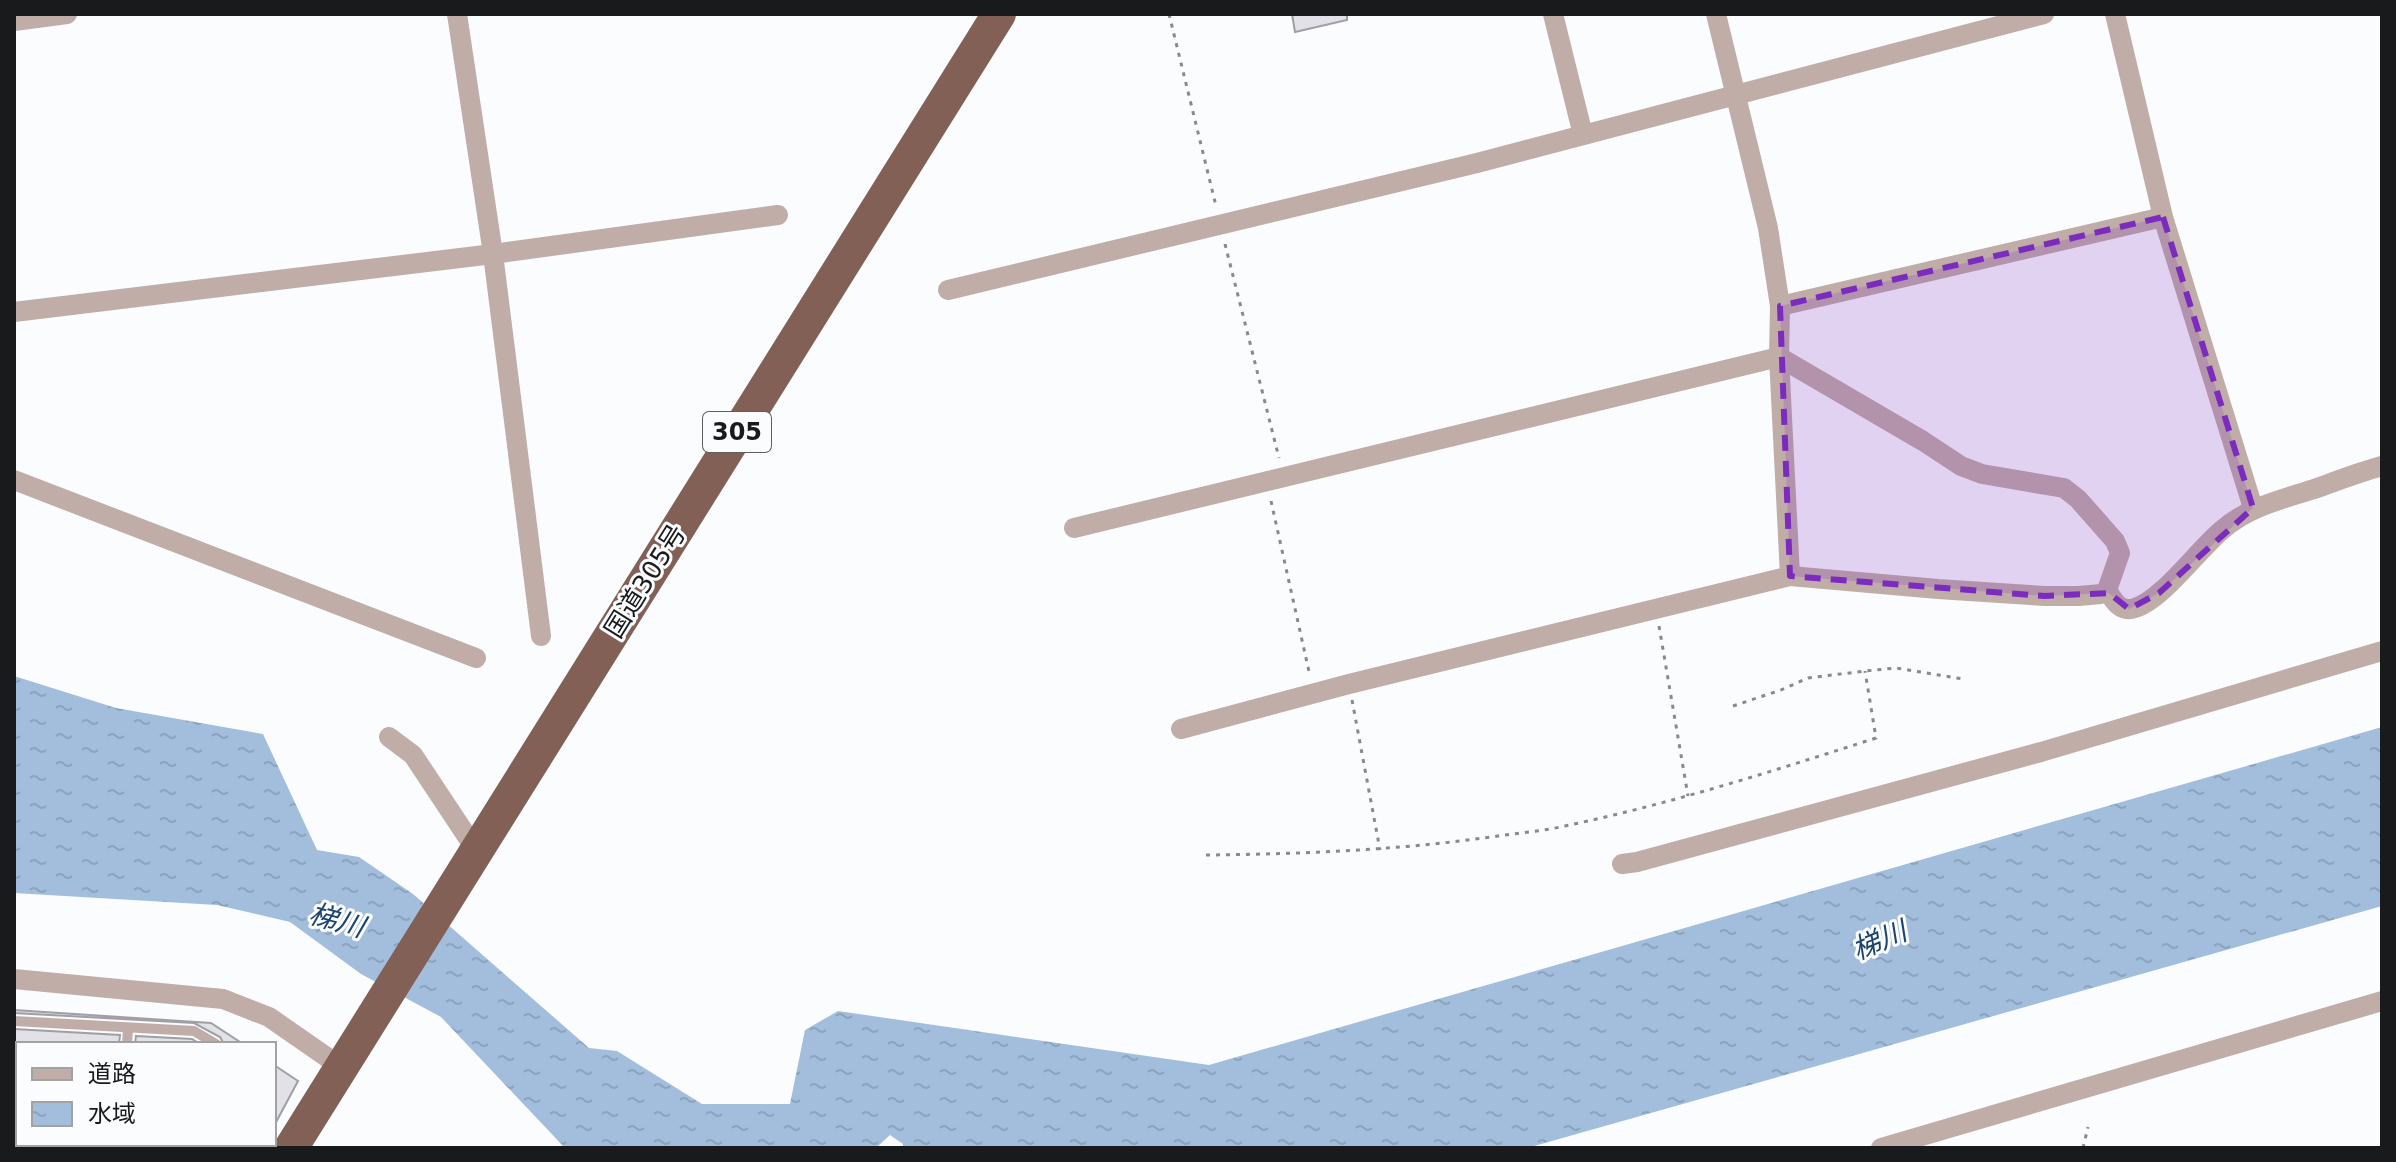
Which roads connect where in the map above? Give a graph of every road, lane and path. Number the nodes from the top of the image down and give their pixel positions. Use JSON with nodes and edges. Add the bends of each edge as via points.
{"nodes":[{"id":1,"x":67,"y":14,"type":"edge"},
{"id":2,"x":457,"y":14,"type":"edge"},
{"id":3,"x":999,"y":14,"type":"edge"},
{"id":4,"x":1169,"y":14,"type":"edge"},
{"id":5,"x":1553,"y":14,"type":"edge"},
{"id":6,"x":1716,"y":14,"type":"edge"},
{"id":7,"x":2044,"y":14,"type":"edge"},
{"id":8,"x":2115,"y":14,"type":"edge"},
{"id":9,"x":14,"y":21,"type":"edge"},
{"id":10,"x":1736,"y":96,"type":"junction"},
{"id":11,"x":1583,"y":135,"type":"junction"},
{"id":12,"x":778,"y":215,"type":"dead end"},
{"id":13,"x":2163,"y":217,"type":"junction"},
{"id":14,"x":1220,"y":224,"type":"junction"},
{"id":15,"x":493,"y":254,"type":"junction"},
{"id":16,"x":948,"y":290,"type":"dead end"},
{"id":17,"x":1780,"y":306,"type":"junction"},
{"id":18,"x":14,"y":312,"type":"edge"},
{"id":19,"x":1779,"y":357,"type":"junction"},
{"id":20,"x":2382,"y":466,"type":"edge"},
{"id":21,"x":1275,"y":479,"type":"junction"},
{"id":22,"x":14,"y":480,"type":"edge"},
{"id":23,"x":2253,"y":508,"type":"junction"},
{"id":24,"x":1074,"y":528,"type":"dead end"},
{"id":25,"x":1790,"y":576,"type":"junction"},
{"id":26,"x":2107,"y":590,"type":"junction"},
{"id":27,"x":1656,"y":608,"type":"junction"},
{"id":28,"x":541,"y":636,"type":"dead end"},
{"id":29,"x":2382,"y":651,"type":"edge"},
{"id":30,"x":476,"y":658,"type":"dead end"},
{"id":31,"x":1865,"y":671,"type":"junction"},
{"id":32,"x":1963,"y":679,"type":"dead end"},
{"id":33,"x":1349,"y":684,"type":"junction"},
{"id":34,"x":1314,"y":694,"type":"junction"},
{"id":35,"x":1733,"y":706,"type":"dead end"},
{"id":36,"x":1181,"y":729,"type":"dead end"},
{"id":37,"x":389,"y":737,"type":"dead end"},
{"id":38,"x":1688,"y":796,"type":"junction"},
{"id":39,"x":1380,"y":850,"type":"junction"},
{"id":40,"x":1206,"y":855,"type":"dead end"},
{"id":41,"x":472,"y":857,"type":"junction"},
{"id":42,"x":1622,"y":864,"type":"dead end"},
{"id":43,"x":14,"y":979,"type":"edge"},
{"id":44,"x":2382,"y":1001,"type":"edge"},
{"id":45,"x":14,"y":1021,"type":"edge"},
{"id":46,"x":128,"y":1028,"type":"junction"},
{"id":47,"x":127,"y":1042,"type":"edge"},
{"id":48,"x":213,"y":1042,"type":"edge"},
{"id":49,"x":344,"y":1061,"type":"junction"},
{"id":50,"x":2088,"y":1127,"type":"dead end"},
{"id":51,"x":41,"y":1146,"type":"edge"},
{"id":52,"x":94,"y":1148,"type":"edge"},
{"id":53,"x":291,"y":1148,"type":"edge"},
{"id":54,"x":1881,"y":1148,"type":"edge"},
{"id":55,"x":2083,"y":1148,"type":"edge"}],
"edges":[{"from":1,"to":9,"type":"street"},
{"from":2,"to":15,"type":"street"},
{"from":3,"to":41,"type":"highway","name":"国道305号","number":"305"},
{"from":4,"to":14,"type":"path"},
{"from":5,"to":11,"type":"street"},
{"from":6,"to":10,"type":"street"},
{"from":7,"to":10,"type":"street"},
{"from":8,"to":13,"type":"street"},
{"from":10,"to":11,"type":"street"},
{"from":10,"to":17,"type":"street","via":[[1768,228]]},
{"from":11,"to":14,"type":"street"},
{"from":12,"to":15,"type":"street"},
{"from":13,"to":17,"type":"street"},
{"from":13,"to":23,"type":"street"},
{"from":14,"to":16,"type":"street"},
{"from":14,"to":21,"type":"path"},
{"from":15,"to":18,"type":"street"},
{"from":15,"to":28,"type":"street"},
{"from":17,"to":19,"type":"street"},
{"from":19,"to":21,"type":"street"},
{"from":19,"to":25,"type":"street"},
{"from":19,"to":26,"type":"street","via":[[1961,466],[2064,488],[2115,541],[2120,553]]},
{"from":20,"to":23,"type":"street"},
{"from":21,"to":24,"type":"street"},
{"from":21,"to":34,"type":"path"},
{"from":22,"to":30,"type":"street"},
{"from":23,"to":26,"type":"street","via":[[2137,608],[2121,607]]},
{"from":25,"to":26,"type":"street","via":[[2045,596]]},
{"from":25,"to":27,"type":"street"},
{"from":27,"to":33,"type":"street"},
{"from":27,"to":38,"type":"path"},
{"from":29,"to":42,"type":"street","via":[[2041,752]]},
{"from":31,"to":32,"type":"path","via":[[1896,668]]},
{"from":31,"to":35,"type":"path","via":[[1808,678]]},
{"from":31,"to":38,"type":"path","via":[[1876,738]]},
{"from":33,"to":34,"type":"street"},
{"from":33,"to":39,"type":"path"},
{"from":34,"to":36,"type":"street"},
{"from":37,"to":41,"type":"street","via":[[413,755]]},
{"from":38,"to":39,"type":"path","via":[[1563,827]]},
{"from":39,"to":40,"type":"path"},
{"from":41,"to":49,"type":"highway","name":"国道305号","number":"305"},
{"from":43,"to":49,"type":"street","via":[[223,999],[269,1017]]},
{"from":44,"to":54,"type":"street"},
{"from":45,"to":46,"type":"lane"},
{"from":46,"to":47,"type":"lane"},
{"from":46,"to":48,"type":"lane","via":[[194,1031]]},
{"from":49,"to":53,"type":"highway","name":"国道305号","number":"305"},
{"from":50,"to":55,"type":"path"},
{"from":51,"to":52,"type":"lane"}]}
